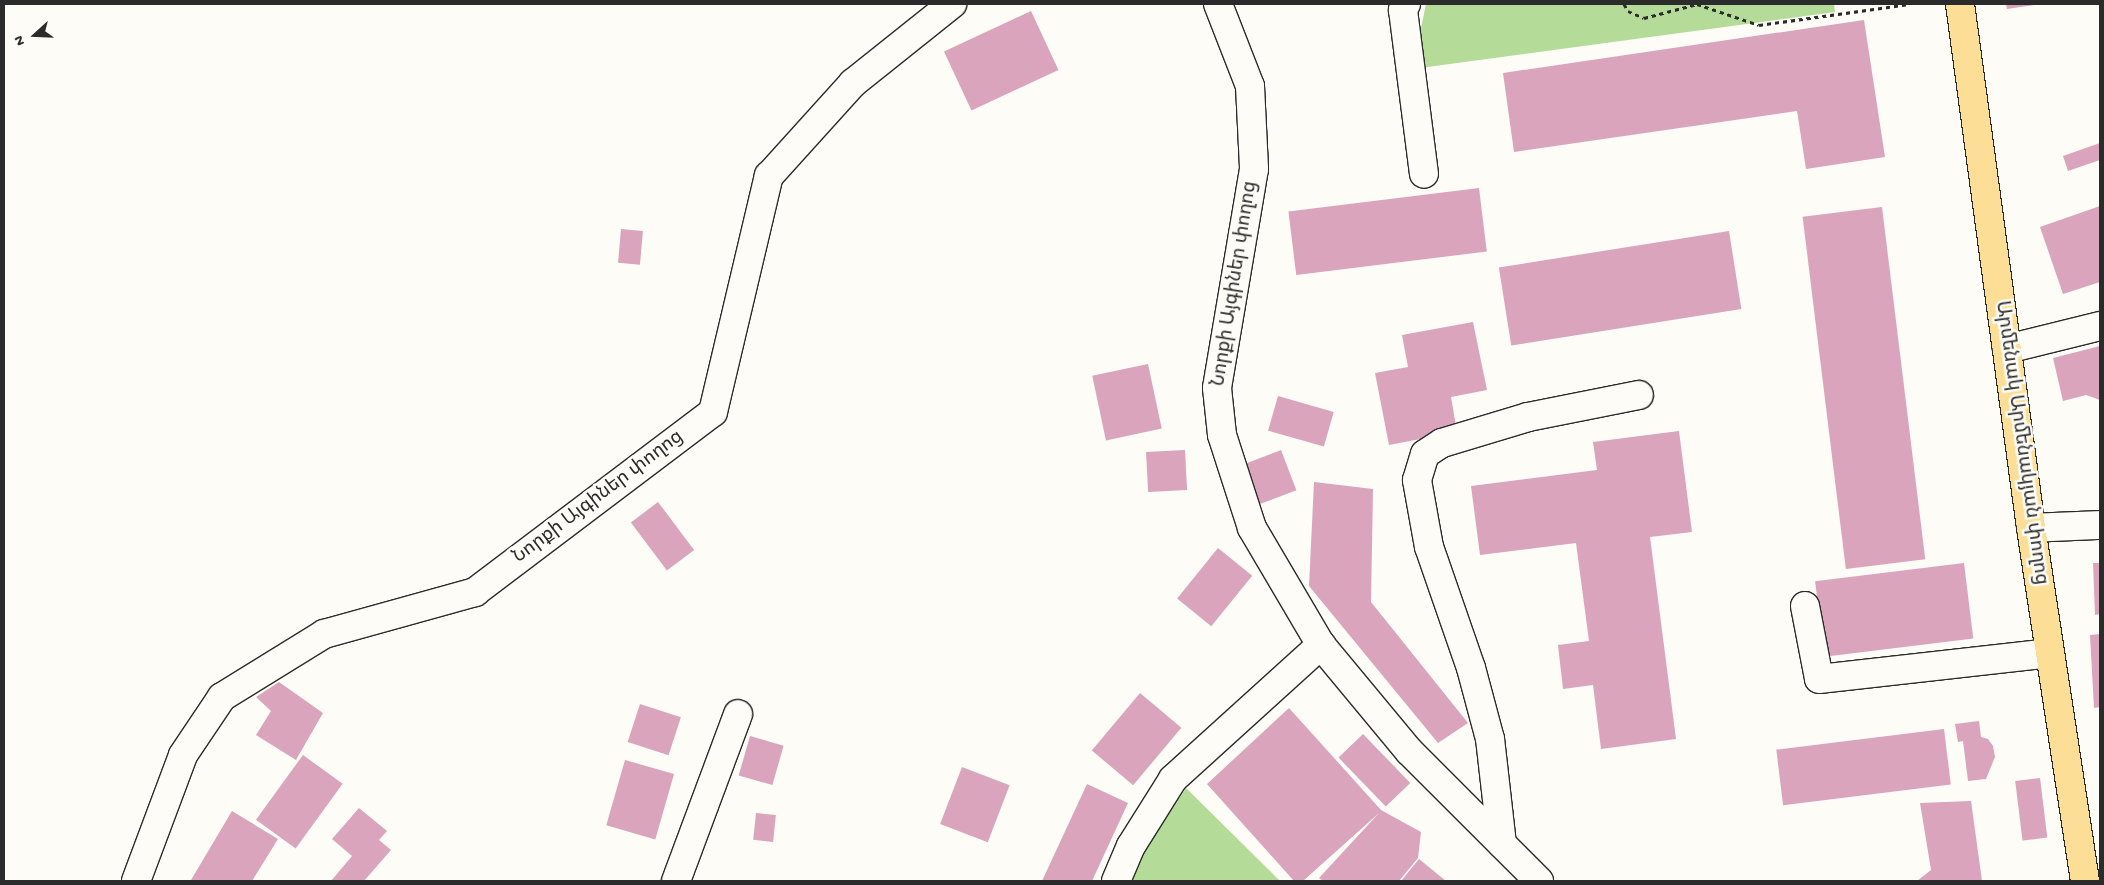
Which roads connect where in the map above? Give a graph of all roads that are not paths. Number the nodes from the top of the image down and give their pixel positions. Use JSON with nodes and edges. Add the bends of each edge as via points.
{"nodes":[{"id":1,"x":952,"y":4,"type":"edge"},
{"id":2,"x":1218,"y":4,"type":"edge"},
{"id":3,"x":1406,"y":4,"type":"edge"},
{"id":4,"x":1960,"y":4,"type":"edge"},
{"id":5,"x":1424,"y":174,"type":"dead end"},
{"id":6,"x":2100,"y":326,"type":"edge"},
{"id":7,"x":2007,"y":349,"type":"junction"},
{"id":8,"x":1639,"y":396,"type":"dead end"},
{"id":9,"x":2100,"y":525,"type":"edge"},
{"id":10,"x":2031,"y":528,"type":"junction"},
{"id":11,"x":1805,"y":606,"type":"dead end"},
{"id":12,"x":1321,"y":646,"type":"junction"},
{"id":13,"x":2049,"y":653,"type":"junction"},
{"id":14,"x":738,"y":714,"type":"dead end"},
{"id":15,"x":1502,"y":844,"type":"junction"},
{"id":16,"x":136,"y":881,"type":"edge"},
{"id":17,"x":676,"y":881,"type":"edge"},
{"id":18,"x":1116,"y":881,"type":"edge"},
{"id":19,"x":1540,"y":881,"type":"edge"},
{"id":20,"x":2085,"y":881,"type":"edge"}],
"edges":[{"from":1,"to":16,"type":"street","name":"Նորքի Այգիներ փողոց","via":[[853,83],[769,176],[713,412],[475,592],[324,634],[222,697],[183,754]]},
{"from":2,"to":12,"type":"street","name":"Նորքի Այգիներ փողոց","via":[[1250,86],[1254,169],[1217,388],[1222,435],[1252,528]]},
{"from":3,"to":5,"type":"street","via":[[1403,10]]},
{"from":4,"to":7,"type":"main road","name":"Արմենակ Արմենակյան փողոց"},
{"from":6,"to":7,"type":"street"},
{"from":7,"to":10,"type":"main road","name":"Արմենակ Արմենակյան փողոց"},
{"from":8,"to":15,"type":"street","via":[[1528,418],[1442,443],[1424,454],[1417,480],[1429,547],[1471,668],[1490,739]]},
{"from":9,"to":10,"type":"street"},
{"from":10,"to":13,"type":"main road","name":"Արմենակ Արմենակյան փողոց"},
{"from":11,"to":13,"type":"street","via":[[1819,679]]},
{"from":12,"to":15,"type":"street","name":"Նորքի Այգիներ փողոց","via":[[1409,751]]},
{"from":12,"to":18,"type":"street","via":[[1173,779],[1131,846]]},
{"from":13,"to":20,"type":"main road","name":"Արմենակ Արմենակյան փողոց"},
{"from":14,"to":17,"type":"street"},
{"from":15,"to":19,"type":"street","name":"Նորքի Այգիներ փողոց"}]}
